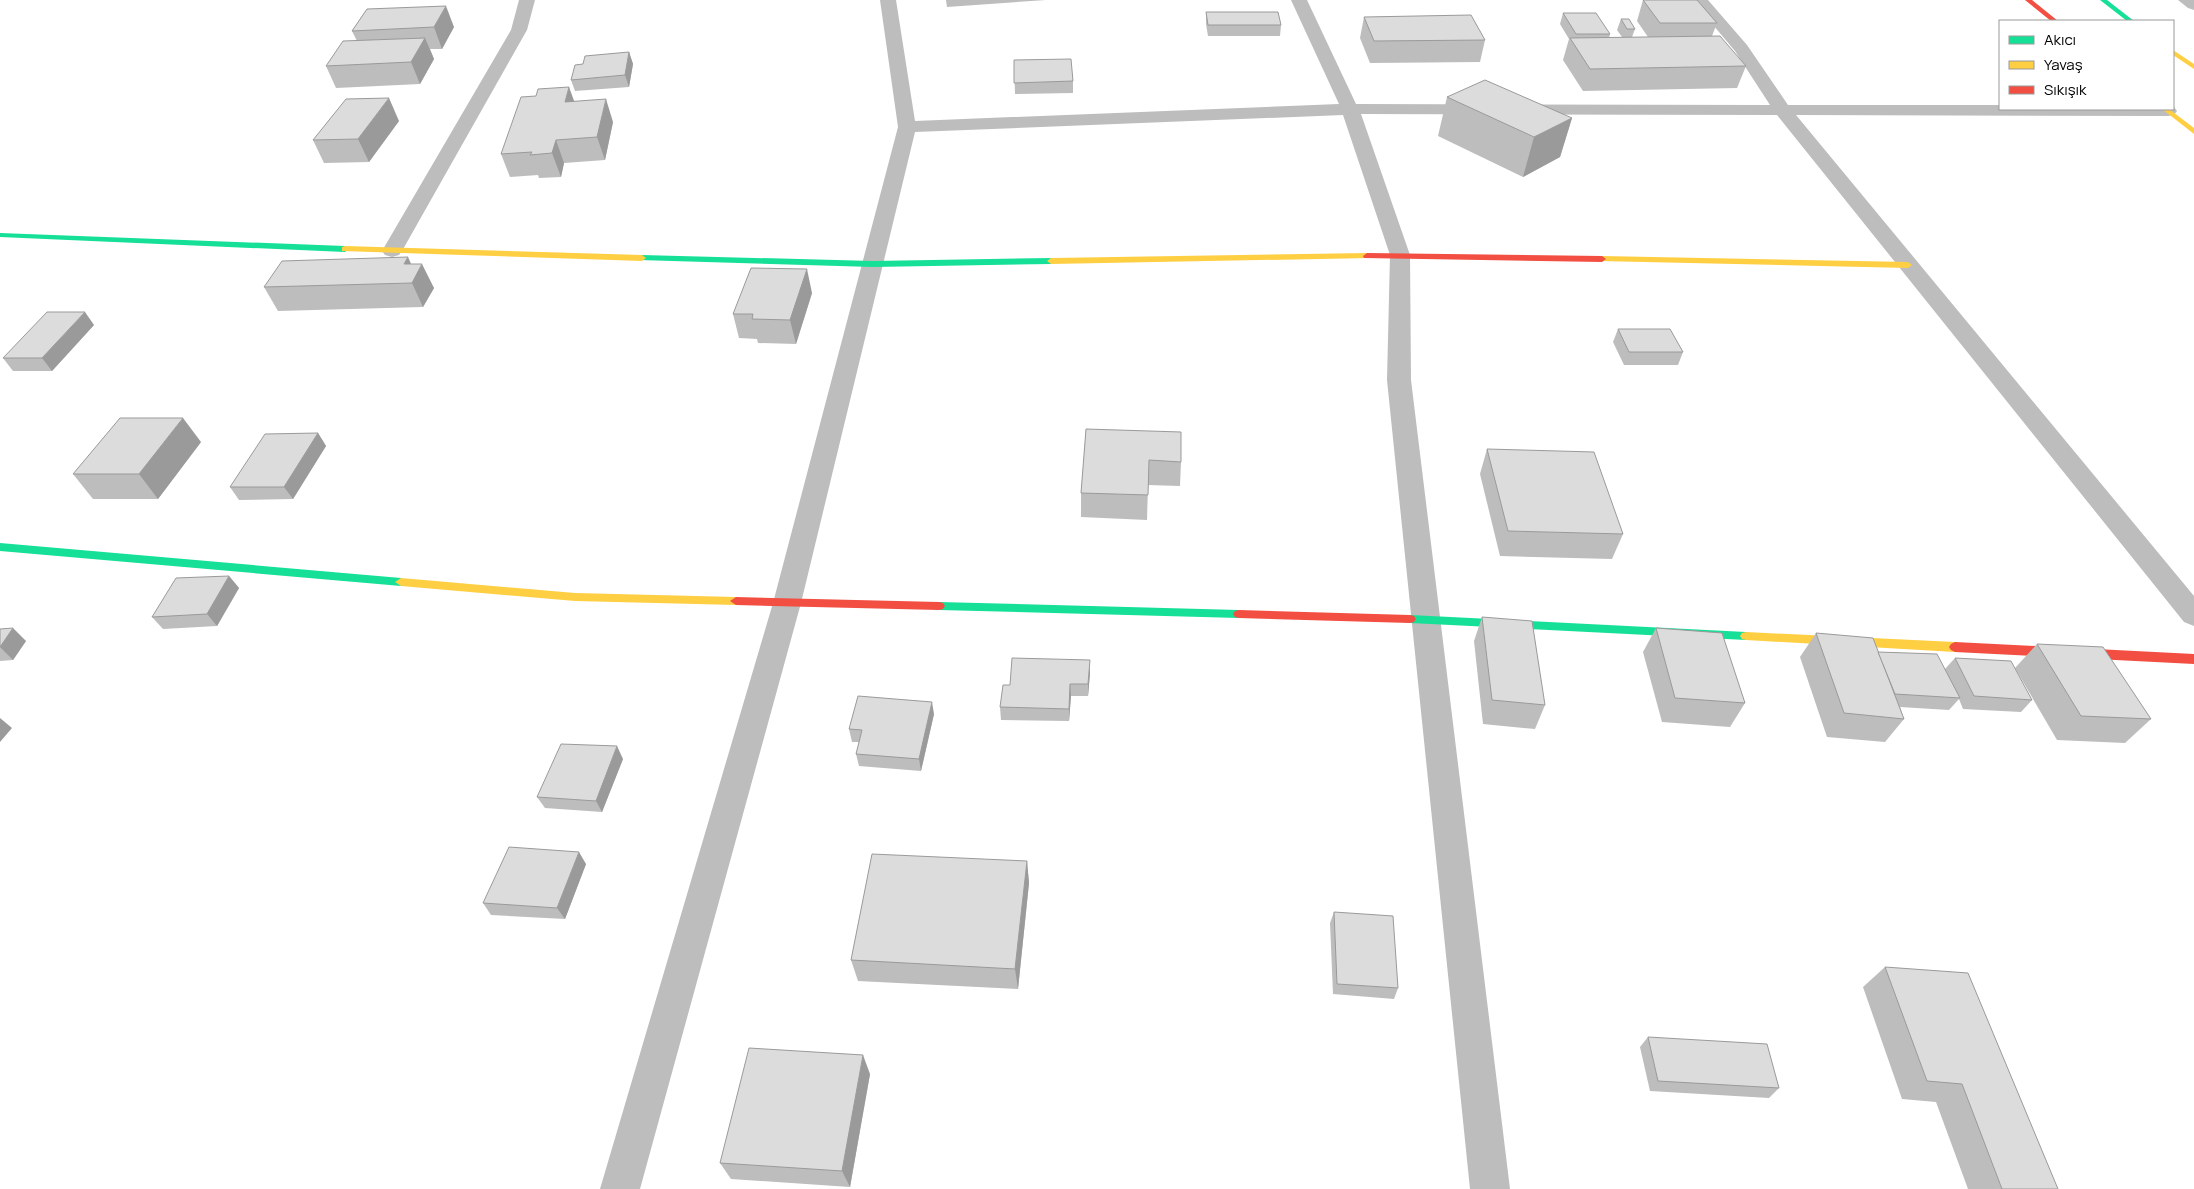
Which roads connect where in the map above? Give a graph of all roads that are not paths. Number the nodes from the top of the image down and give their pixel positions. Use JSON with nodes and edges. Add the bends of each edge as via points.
{"nodes":[{"id":1,"x":528,"y":0,"type":"edge"},
{"id":2,"x":888,"y":0,"type":"edge"},
{"id":3,"x":1299,"y":0,"type":"edge"},
{"id":4,"x":1700,"y":0,"type":"edge"},
{"id":5,"x":2028,"y":0,"type":"edge"},
{"id":6,"x":2103,"y":0,"type":"edge"},
{"id":7,"x":2186,"y":0,"type":"edge"},
{"id":8,"x":2194,"y":5,"type":"edge"},
{"id":9,"x":2054,"y":20,"type":"edge"},
{"id":10,"x":2131,"y":20,"type":"edge"},
{"id":11,"x":2174,"y":53,"type":"edge"},
{"id":12,"x":2194,"y":67,"type":"edge"},
{"id":13,"x":1350,"y":109,"type":"junction"},
{"id":14,"x":2166,"y":110,"type":"edge"},
{"id":15,"x":1782,"y":111,"type":"junction"},
{"id":16,"x":907,"y":127,"type":"junction"},
{"id":17,"x":2194,"y":132,"type":"edge"},
{"id":18,"x":0,"y":234,"type":"edge"},
{"id":19,"x":392,"y":251,"type":"junction"},
{"id":20,"x":1400,"y":255,"type":"junction"},
{"id":21,"x":873,"y":264,"type":"junction"},
{"id":22,"x":1908,"y":265,"type":"junction"},
{"id":23,"x":0,"y":547,"type":"edge"},
{"id":24,"x":787,"y":603,"type":"junction"},
{"id":25,"x":2194,"y":615,"type":"edge"},
{"id":26,"x":1426,"y":619,"type":"junction"},
{"id":27,"x":2194,"y":659,"type":"edge"},
{"id":28,"x":620,"y":1189,"type":"edge"},
{"id":29,"x":1490,"y":1189,"type":"edge"}],
"edges":[{"from":1,"to":19,"type":"street","via":[[519,30]]},
{"from":2,"to":16,"type":"street"},
{"from":3,"to":13,"type":"street"},
{"from":4,"to":15,"type":"street","via":[[1741,48]]},
{"from":5,"to":9,"type":"street"},
{"from":6,"to":10,"type":"street"},
{"from":7,"to":8,"type":"street"},
{"from":11,"to":12,"type":"street"},
{"from":13,"to":15,"type":"street"},
{"from":13,"to":16,"type":"street"},
{"from":13,"to":20,"type":"street"},
{"from":14,"to":15,"type":"street"},
{"from":14,"to":17,"type":"street"},
{"from":15,"to":22,"type":"street"},
{"from":16,"to":21,"type":"street"},
{"from":18,"to":19,"type":"street"},
{"from":19,"to":21,"type":"street"},
{"from":20,"to":21,"type":"street"},
{"from":20,"to":22,"type":"street"},
{"from":20,"to":26,"type":"street","via":[[1399,380]]},
{"from":21,"to":24,"type":"street"},
{"from":22,"to":25,"type":"street"},
{"from":23,"to":24,"type":"street","via":[[574,597]]},
{"from":24,"to":26,"type":"street"},
{"from":24,"to":28,"type":"street"},
{"from":26,"to":27,"type":"street"},
{"from":26,"to":29,"type":"street"}]}
